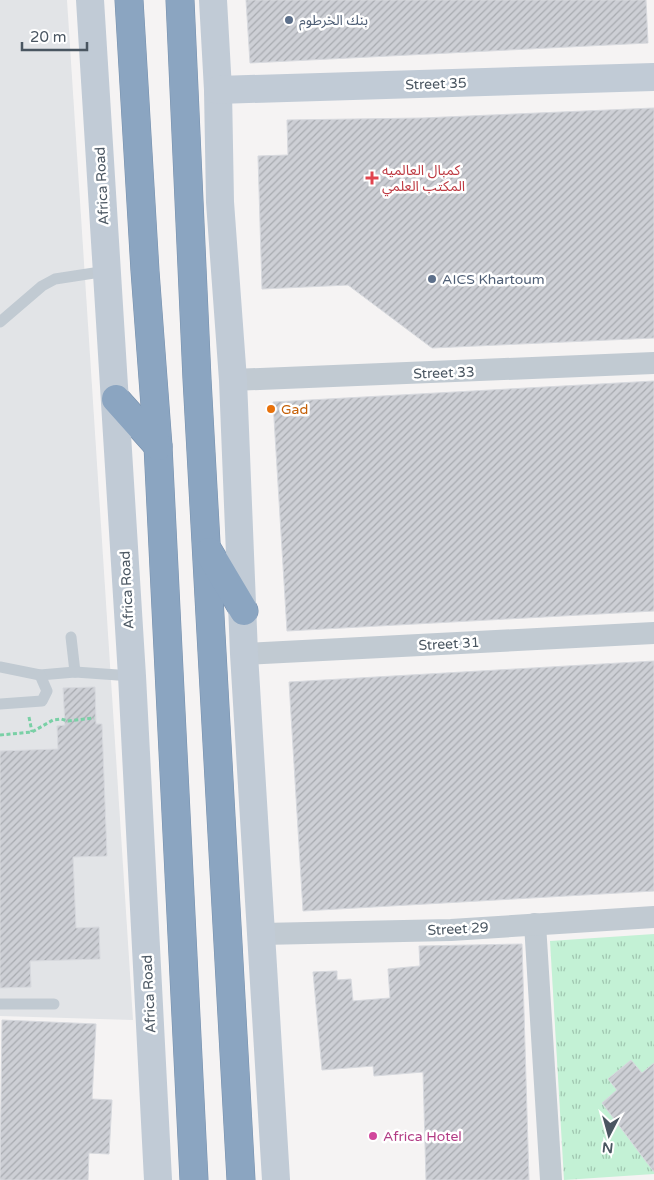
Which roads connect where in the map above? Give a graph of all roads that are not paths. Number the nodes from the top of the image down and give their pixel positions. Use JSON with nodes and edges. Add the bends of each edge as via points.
{"nodes":[{"id":1,"x":90,"y":0,"type":"edge"},
{"id":2,"x":129,"y":0,"type":"edge"},
{"id":3,"x":180,"y":0,"type":"edge"},
{"id":4,"x":213,"y":0,"type":"edge"},
{"id":5,"x":654,"y":77,"type":"edge"},
{"id":6,"x":218,"y":90,"type":"junction"},
{"id":7,"x":107,"y":271,"type":"junction"},
{"id":8,"x":0,"y":322,"type":"edge"},
{"id":9,"x":654,"y":364,"type":"edge"},
{"id":10,"x":233,"y":380,"type":"junction"},
{"id":11,"x":116,"y":399,"type":"junction"},
{"id":12,"x":158,"y":446,"type":"junction"},
{"id":13,"x":206,"y":549,"type":"junction"},
{"id":14,"x":244,"y":611,"type":"junction"},
{"id":15,"x":654,"y":633,"type":"edge"},
{"id":16,"x":71,"y":637,"type":"dead end"},
{"id":17,"x":244,"y":654,"type":"junction"},
{"id":18,"x":0,"y":667,"type":"edge"},
{"id":19,"x":75,"y":672,"type":"junction"},
{"id":20,"x":40,"y":675,"type":"junction"},
{"id":21,"x":132,"y":676,"type":"junction"},
{"id":22,"x":0,"y":704,"type":"edge"},
{"id":23,"x":654,"y":917,"type":"edge"},
{"id":24,"x":535,"y":924,"type":"junction"},
{"id":25,"x":261,"y":934,"type":"junction"},
{"id":26,"x":0,"y":1004,"type":"edge"},
{"id":27,"x":54,"y":1004,"type":"dead end"},
{"id":28,"x":158,"y":1180,"type":"edge"},
{"id":29,"x":194,"y":1180,"type":"edge"},
{"id":30,"x":241,"y":1180,"type":"edge"},
{"id":31,"x":276,"y":1180,"type":"edge"},
{"id":32,"x":551,"y":1180,"type":"edge"}],
"edges":[{"from":1,"to":7,"type":"street","name":"Africa Road"},
{"from":2,"to":12,"type":"highway"},
{"from":3,"to":13,"type":"highway"},
{"from":4,"to":6,"type":"street"},
{"from":5,"to":6,"type":"street","name":"Street 35"},
{"from":6,"to":10,"type":"street","via":[[220,202]]},
{"from":7,"to":8,"type":"lane","via":[[55,279]]},
{"from":7,"to":11,"type":"street","name":"Africa Road"},
{"from":9,"to":10,"type":"street","name":"Street 33"},
{"from":10,"to":14,"type":"street"},
{"from":11,"to":12,"type":"highway"},
{"from":11,"to":21,"type":"street","name":"Africa Road"},
{"from":12,"to":29,"type":"highway"},
{"from":13,"to":14,"type":"highway"},
{"from":13,"to":30,"type":"highway"},
{"from":14,"to":17,"type":"street"},
{"from":15,"to":17,"type":"street","name":"Street 31"},
{"from":16,"to":19,"type":"lane"},
{"from":17,"to":25,"type":"street"},
{"from":18,"to":20,"type":"lane"},
{"from":19,"to":20,"type":"lane"},
{"from":19,"to":21,"type":"lane"},
{"from":20,"to":22,"type":"lane","via":[[48,691],[42,701]]},
{"from":21,"to":28,"type":"street","name":"Africa Road"},
{"from":23,"to":24,"type":"street","name":"Street 29"},
{"from":24,"to":25,"type":"street","name":"Street 29","via":[[451,930]]},
{"from":24,"to":32,"type":"street"},
{"from":25,"to":31,"type":"street"},
{"from":26,"to":27,"type":"lane"}]}
